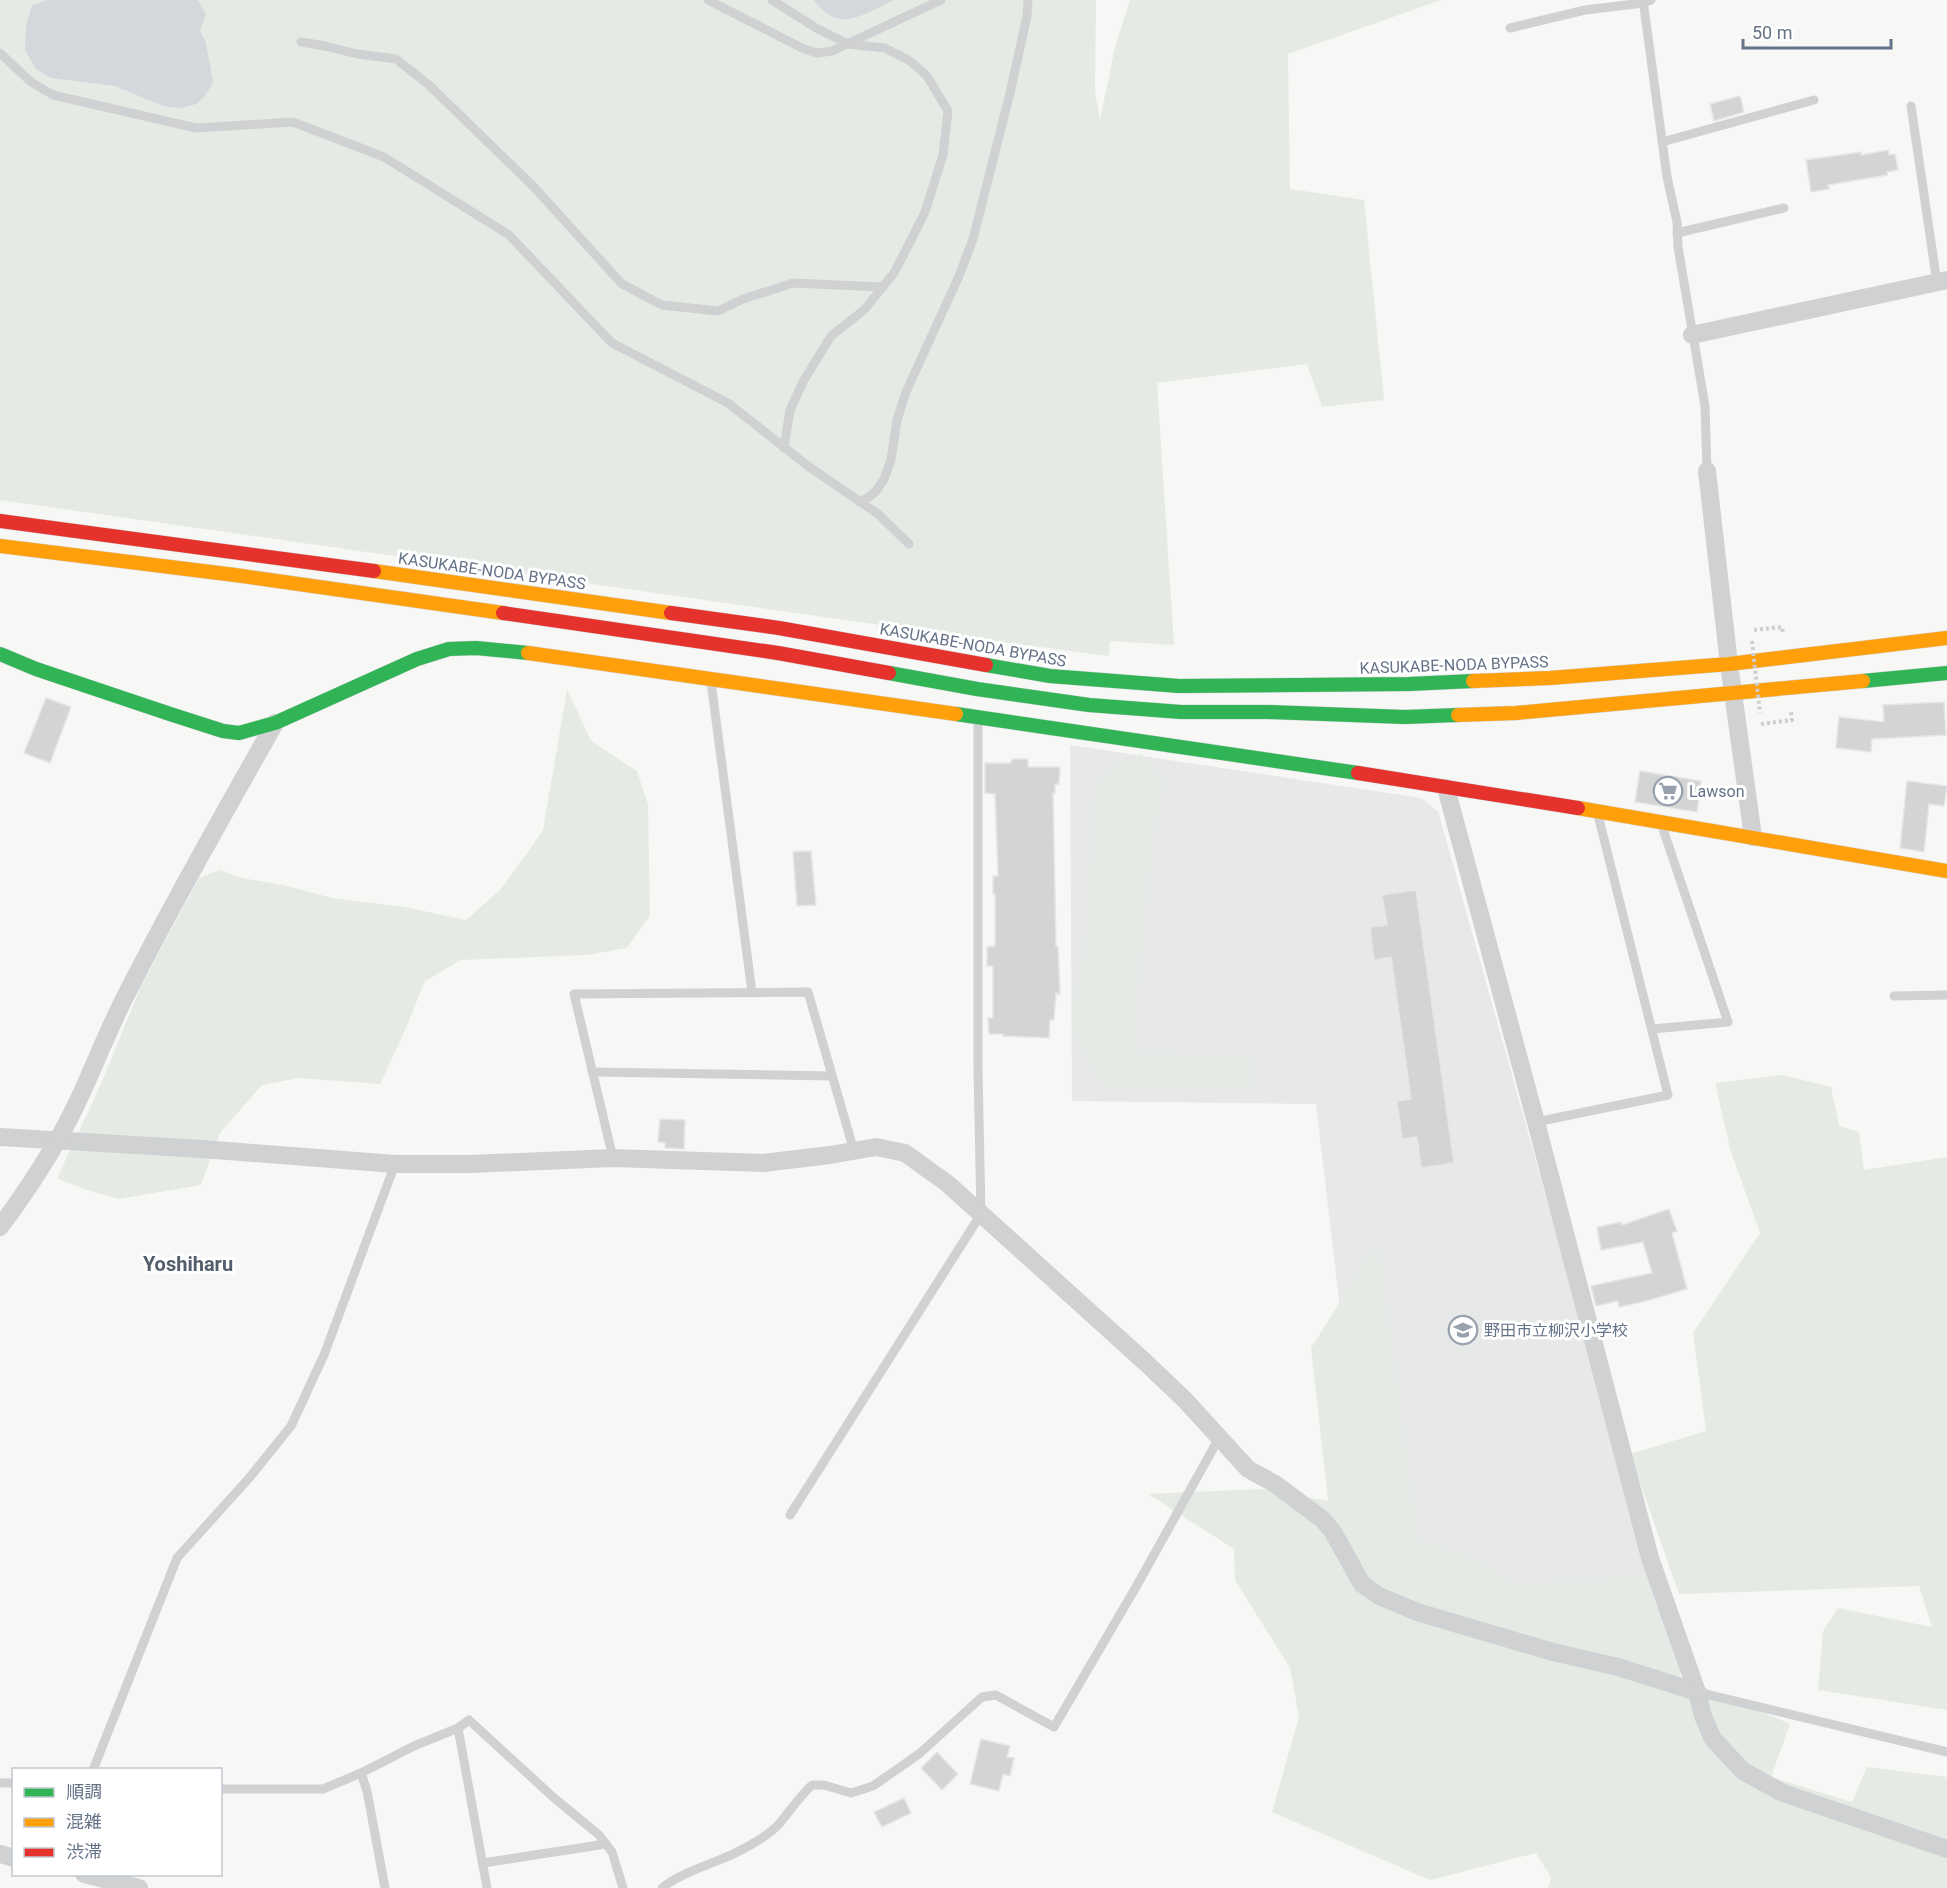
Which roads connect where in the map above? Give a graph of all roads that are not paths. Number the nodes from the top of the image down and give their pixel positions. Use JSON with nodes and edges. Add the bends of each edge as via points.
{"nodes":[{"id":1,"x":708,"y":0,"type":"edge"},
{"id":2,"x":772,"y":0,"type":"edge"},
{"id":3,"x":941,"y":0,"type":"edge"},
{"id":4,"x":1028,"y":0,"type":"edge"},
{"id":5,"x":1645,"y":1,"type":"edge"},
{"id":6,"x":1510,"y":28,"type":"dead end"},
{"id":7,"x":301,"y":42,"type":"dead end"},
{"id":8,"x":848,"y":44,"type":"junction"},
{"id":9,"x":0,"y":53,"type":"edge"},
{"id":10,"x":1814,"y":100,"type":"dead end"},
{"id":11,"x":1911,"y":106,"type":"dead end"},
{"id":12,"x":1662,"y":142,"type":"junction"},
{"id":13,"x":1784,"y":208,"type":"dead end"},
{"id":14,"x":1677,"y":233,"type":"junction"},
{"id":15,"x":1942,"y":281,"type":"edge"},
{"id":16,"x":883,"y":287,"type":"junction"},
{"id":17,"x":1692,"y":335,"type":"junction"},
{"id":18,"x":784,"y":448,"type":"junction"},
{"id":19,"x":1707,"y":471,"type":"joint"},
{"id":20,"x":859,"y":501,"type":"junction"},
{"id":21,"x":0,"y":520,"type":"edge"},
{"id":22,"x":909,"y":544,"type":"dead end"},
{"id":23,"x":0,"y":546,"type":"edge"},
{"id":24,"x":1947,"y":638,"type":"edge"},
{"id":25,"x":0,"y":654,"type":"edge"},
{"id":26,"x":1729,"y":664,"type":"junction"},
{"id":27,"x":1947,"y":674,"type":"edge"},
{"id":28,"x":711,"y":679,"type":"junction"},
{"id":29,"x":1733,"y":694,"type":"junction"},
{"id":30,"x":978,"y":718,"type":"junction"},
{"id":31,"x":275,"y":723,"type":"junction"},
{"id":32,"x":1446,"y":788,"type":"junction"},
{"id":33,"x":1597,"y":811,"type":"junction"},
{"id":34,"x":1661,"y":822,"type":"junction"},
{"id":35,"x":1753,"y":837,"type":"junction"},
{"id":36,"x":1947,"y":870,"type":"edge"},
{"id":37,"x":752,"y":992,"type":"junction"},
{"id":38,"x":1947,"y":995,"type":"edge"},
{"id":39,"x":1894,"y":996,"type":"dead end"},
{"id":40,"x":1652,"y":1029,"type":"junction"},
{"id":41,"x":592,"y":1072,"type":"junction"},
{"id":42,"x":832,"y":1076,"type":"junction"},
{"id":43,"x":1536,"y":1122,"type":"junction"},
{"id":44,"x":0,"y":1137,"type":"edge"},
{"id":45,"x":58,"y":1139,"type":"junction"},
{"id":46,"x":854,"y":1150,"type":"junction"},
{"id":47,"x":613,"y":1158,"type":"junction"},
{"id":48,"x":395,"y":1164,"type":"junction"},
{"id":49,"x":981,"y":1214,"type":"junction"},
{"id":50,"x":0,"y":1227,"type":"edge"},
{"id":51,"x":1218,"y":1437,"type":"junction"},
{"id":52,"x":790,"y":1515,"type":"dead end"},
{"id":53,"x":1697,"y":1692,"type":"junction"},
{"id":54,"x":458,"y":1728,"type":"junction"},
{"id":55,"x":1947,"y":1752,"type":"edge"},
{"id":56,"x":94,"y":1768,"type":"edge"},
{"id":57,"x":361,"y":1773,"type":"junction"},
{"id":58,"x":222,"y":1789,"type":"edge"},
{"id":59,"x":606,"y":1844,"type":"junction"},
{"id":60,"x":1947,"y":1849,"type":"edge"},
{"id":61,"x":483,"y":1863,"type":"junction"},
{"id":62,"x":88,"y":1876,"type":"edge"},
{"id":63,"x":139,"y":1888,"type":"edge"},
{"id":64,"x":385,"y":1888,"type":"edge"},
{"id":65,"x":487,"y":1888,"type":"edge"},
{"id":66,"x":623,"y":1888,"type":"edge"},
{"id":67,"x":662,"y":1888,"type":"edge"}],
"edges":[{"from":1,"to":8,"type":"lane","via":[[804,50],[832,51]]},
{"from":2,"to":8,"type":"lane"},
{"from":3,"to":8,"type":"lane"},
{"from":4,"to":20,"type":"lane","via":[[973,238],[906,392],[884,479],[877,490]]},
{"from":5,"to":6,"type":"lane"},
{"from":5,"to":12,"type":"lane"},
{"from":7,"to":16,"type":"lane","via":[[396,59],[429,85],[533,186],[622,284],[662,305],[718,311],[793,283]]},
{"from":8,"to":16,"type":"lane","via":[[885,48],[910,61],[927,76],[948,111],[943,155],[925,212]]},
{"from":9,"to":18,"type":"lane","via":[[31,82],[53,95],[196,128],[292,122],[384,157],[509,235],[612,343],[728,403]]},
{"from":10,"to":12,"type":"lane"},
{"from":11,"to":15,"type":"lane"},
{"from":12,"to":14,"type":"lane"},
{"from":13,"to":14,"type":"lane"},
{"from":14,"to":17,"type":"lane"},
{"from":15,"to":17,"type":"street"},
{"from":16,"to":18,"type":"lane","via":[[864,310],[831,336],[790,410]]},
{"from":17,"to":19,"type":"lane","via":[[1705,406]]},
{"from":18,"to":20,"type":"lane"},
{"from":19,"to":26,"type":"street"},
{"from":20,"to":22,"type":"lane"},
{"from":21,"to":26,"type":"main road","name":"KASUKABE-NODA BYPASS","via":[[768,626],[1050,676],[1179,686],[1409,684]]},
{"from":23,"to":29,"type":"main road","via":[[235,575],[778,653],[1089,705],[1181,712],[1405,717],[1516,713]]},
{"from":24,"to":26,"type":"main road","name":"KASUKABE-NODA BYPASS"},
{"from":25,"to":31,"type":"main road","via":[[223,731],[239,733]]},
{"from":26,"to":29,"type":"street"},
{"from":27,"to":29,"type":"main road"},
{"from":28,"to":30,"type":"main road"},
{"from":28,"to":31,"type":"main road","via":[[533,654],[449,649],[417,659]]},
{"from":28,"to":37,"type":"lane"},
{"from":29,"to":35,"type":"street"},
{"from":30,"to":32,"type":"main road"},
{"from":30,"to":49,"type":"lane"},
{"from":31,"to":45,"type":"street","via":[[125,997]]},
{"from":32,"to":33,"type":"main road"},
{"from":32,"to":43,"type":"street"},
{"from":33,"to":34,"type":"main road"},
{"from":33,"to":40,"type":"lane"},
{"from":34,"to":35,"type":"main road"},
{"from":34,"to":40,"type":"lane","via":[[1728,1022]]},
{"from":35,"to":36,"type":"main road"},
{"from":37,"to":41,"type":"lane","via":[[574,994]]},
{"from":37,"to":42,"type":"lane","via":[[808,992]]},
{"from":38,"to":39,"type":"lane"},
{"from":40,"to":43,"type":"lane","via":[[1668,1095]]},
{"from":41,"to":42,"type":"lane"},
{"from":41,"to":47,"type":"lane"},
{"from":42,"to":46,"type":"lane"},
{"from":43,"to":53,"type":"street","via":[[1650,1558]]},
{"from":44,"to":45,"type":"street"},
{"from":45,"to":48,"type":"street"},
{"from":45,"to":50,"type":"street"},
{"from":46,"to":47,"type":"street","via":[[763,1163]]},
{"from":46,"to":49,"type":"street","via":[[876,1147],[905,1153]]},
{"from":47,"to":48,"type":"street"},
{"from":48,"to":56,"type":"lane","via":[[324,1355],[291,1426],[177,1558]]},
{"from":49,"to":51,"type":"street","via":[[1185,1400]]},
{"from":49,"to":52,"type":"lane"},
{"from":51,"to":53,"type":"street","via":[[1248,1469],[1322,1519],[1362,1584],[1379,1596],[1417,1612]]},
{"from":51,"to":67,"type":"lane","via":[[1054,1727],[996,1695],[982,1697],[919,1755],[873,1786],[851,1793],[812,1785],[778,1826],[747,1847]]},
{"from":53,"to":55,"type":"lane"},
{"from":53,"to":60,"type":"street","via":[[1713,1740],[1743,1771],[1783,1793]]},
{"from":54,"to":57,"type":"lane"},
{"from":54,"to":59,"type":"lane","via":[[470,1720]]},
{"from":54,"to":61,"type":"lane"},
{"from":57,"to":58,"type":"lane","via":[[323,1789]]},
{"from":57,"to":64,"type":"lane"},
{"from":59,"to":61,"type":"lane"},
{"from":59,"to":66,"type":"lane"},
{"from":61,"to":65,"type":"lane"},
{"from":62,"to":63,"type":"street"}]}
